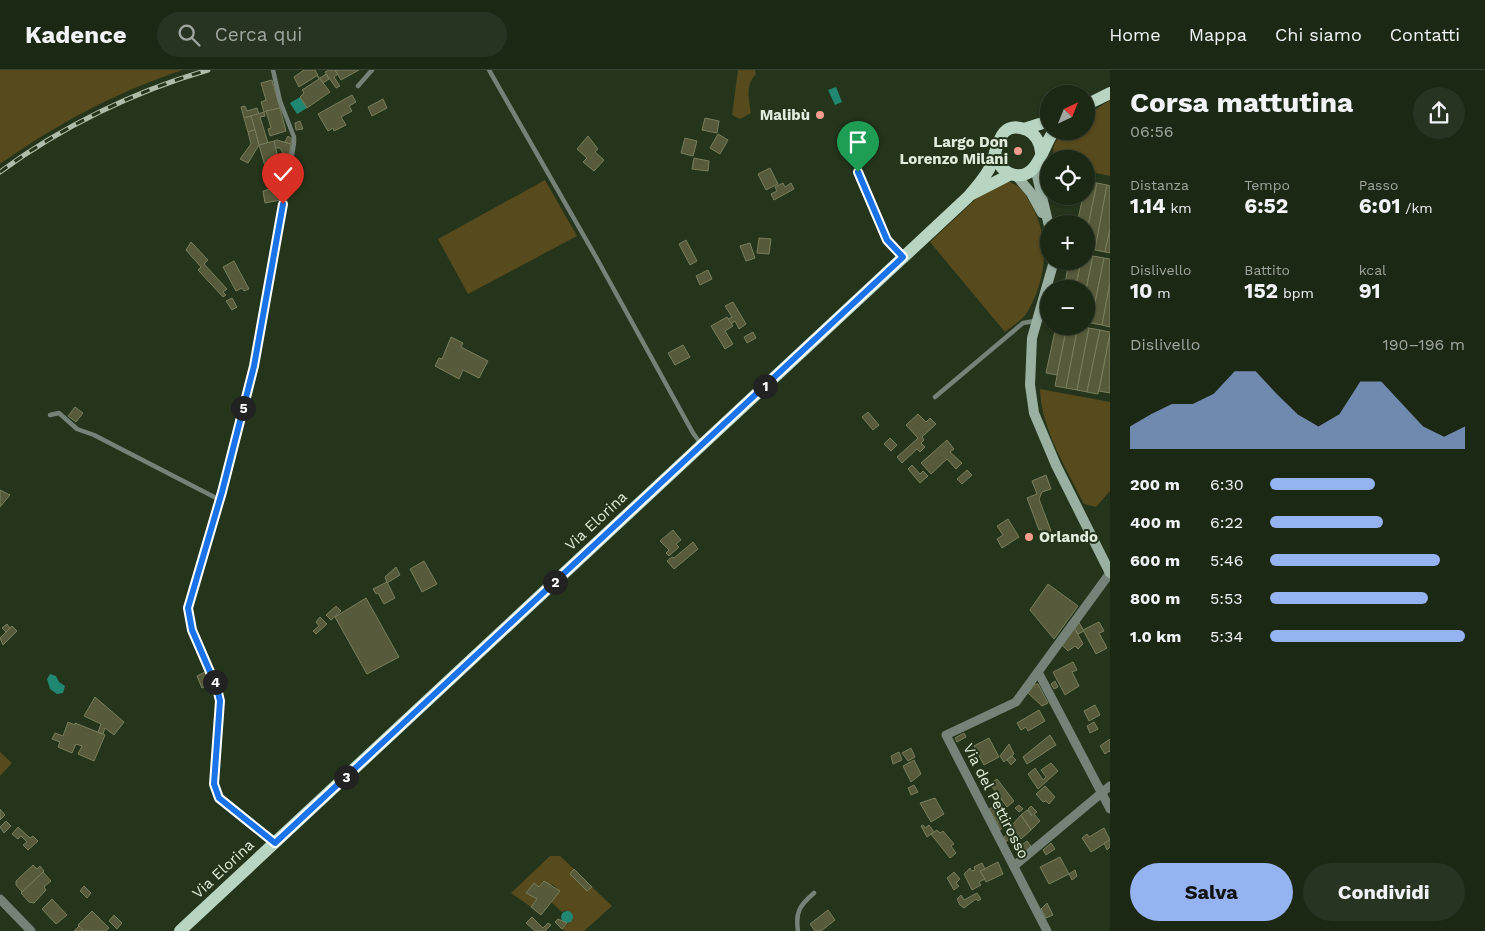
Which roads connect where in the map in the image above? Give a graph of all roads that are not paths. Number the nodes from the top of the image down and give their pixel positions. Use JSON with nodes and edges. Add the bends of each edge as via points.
{"nodes":[{"id":1,"x":274,"y":70,"type":"edge"},
{"id":2,"x":372,"y":70,"type":"edge"},
{"id":3,"x":489,"y":70,"type":"edge"},
{"id":4,"x":358,"y":86,"type":"dead end"},
{"id":5,"x":1110,"y":93,"type":"edge"},
{"id":6,"x":1095,"y":100,"type":"edge"},
{"id":7,"x":1040,"y":124,"type":"edge"},
{"id":8,"x":1024,"y":129,"type":"junction"},
{"id":9,"x":1040,"y":150,"type":"edge"},
{"id":10,"x":995,"y":153,"type":"junction"},
{"id":11,"x":1040,"y":155,"type":"edge"},
{"id":12,"x":1037,"y":165,"type":"junction"},
{"id":13,"x":858,"y":172,"type":"dead end"},
{"id":14,"x":1013,"y":174,"type":"junction"},
{"id":15,"x":968,"y":197,"type":"junction"},
{"id":16,"x":1043,"y":215,"type":"edge"},
{"id":17,"x":1045,"y":215,"type":"edge"},
{"id":18,"x":903,"y":257,"type":"junction"},
{"id":19,"x":1051,"y":270,"type":"edge"},
{"id":20,"x":1035,"y":321,"type":"junction"},
{"id":21,"x":935,"y":397,"type":"dead end"},
{"id":22,"x":50,"y":415,"type":"dead end"},
{"id":23,"x":702,"y":445,"type":"junction"},
{"id":24,"x":220,"y":500,"type":"junction"},
{"id":25,"x":1110,"y":573,"type":"edge"},
{"id":26,"x":1038,"y":672,"type":"junction"},
{"id":27,"x":1110,"y":786,"type":"edge"},
{"id":28,"x":1101,"y":793,"type":"junction"},
{"id":29,"x":1110,"y":809,"type":"edge"},
{"id":30,"x":275,"y":843,"type":"junction"},
{"id":31,"x":1014,"y":866,"type":"junction"},
{"id":32,"x":814,"y":893,"type":"dead end"},
{"id":33,"x":0,"y":899,"type":"edge"},
{"id":34,"x":30,"y":931,"type":"edge"},
{"id":35,"x":180,"y":931,"type":"edge"},
{"id":36,"x":798,"y":931,"type":"edge"},
{"id":37,"x":1047,"y":931,"type":"edge"}],
"edges":[{"from":1,"to":24,"type":"lane","via":[[294,143],[257,354]]},
{"from":2,"to":4,"type":"lane"},
{"from":3,"to":23,"type":"lane"},
{"from":5,"to":6,"type":"main road"},
{"from":7,"to":8,"type":"main road"},
{"from":8,"to":9,"type":"main road","via":[[1037,138]]},
{"from":8,"to":10,"type":"main road","via":[[1003,133],[995,146]]},
{"from":10,"to":14,"type":"main road","via":[[1000,166]]},
{"from":10,"to":15,"type":"main road","via":[[991,166]]},
{"from":11,"to":12,"type":"main road"},
{"from":12,"to":14,"type":"main road","via":[[1027,173]]},
{"from":12,"to":17,"type":"street"},
{"from":13,"to":18,"type":"lane","via":[[887,240]]},
{"from":14,"to":15,"type":"main road"},
{"from":14,"to":16,"type":"street","via":[[1031,193]]},
{"from":15,"to":18,"type":"main road","name":"Via Elorina"},
{"from":18,"to":23,"type":"main road","name":"Via Elorina"},
{"from":19,"to":20,"type":"street"},
{"from":20,"to":21,"type":"lane","via":[[1023,323]]},
{"from":20,"to":25,"type":"street","via":[[1030,359],[1034,413]]},
{"from":22,"to":24,"type":"lane","via":[[59,412],[77,429]]},
{"from":23,"to":30,"type":"main road","name":"Via Elorina"},
{"from":24,"to":30,"type":"lane","via":[[188,608],[192,630],[220,701],[214,784],[219,798]]},
{"from":25,"to":26,"type":"street","name":"Via del Pettirosso"},
{"from":26,"to":28,"type":"street"},
{"from":26,"to":31,"type":"street","name":"Via del Pettirosso","via":[[1016,702],[946,735]]},
{"from":27,"to":28,"type":"street"},
{"from":28,"to":29,"type":"street"},
{"from":28,"to":31,"type":"street"},
{"from":30,"to":35,"type":"main road","name":"Via Elorina"},
{"from":31,"to":37,"type":"street","name":"Via del Pettirosso"},
{"from":32,"to":36,"type":"lane","via":[[801,904],[796,916]]},
{"from":33,"to":34,"type":"street"}]}
